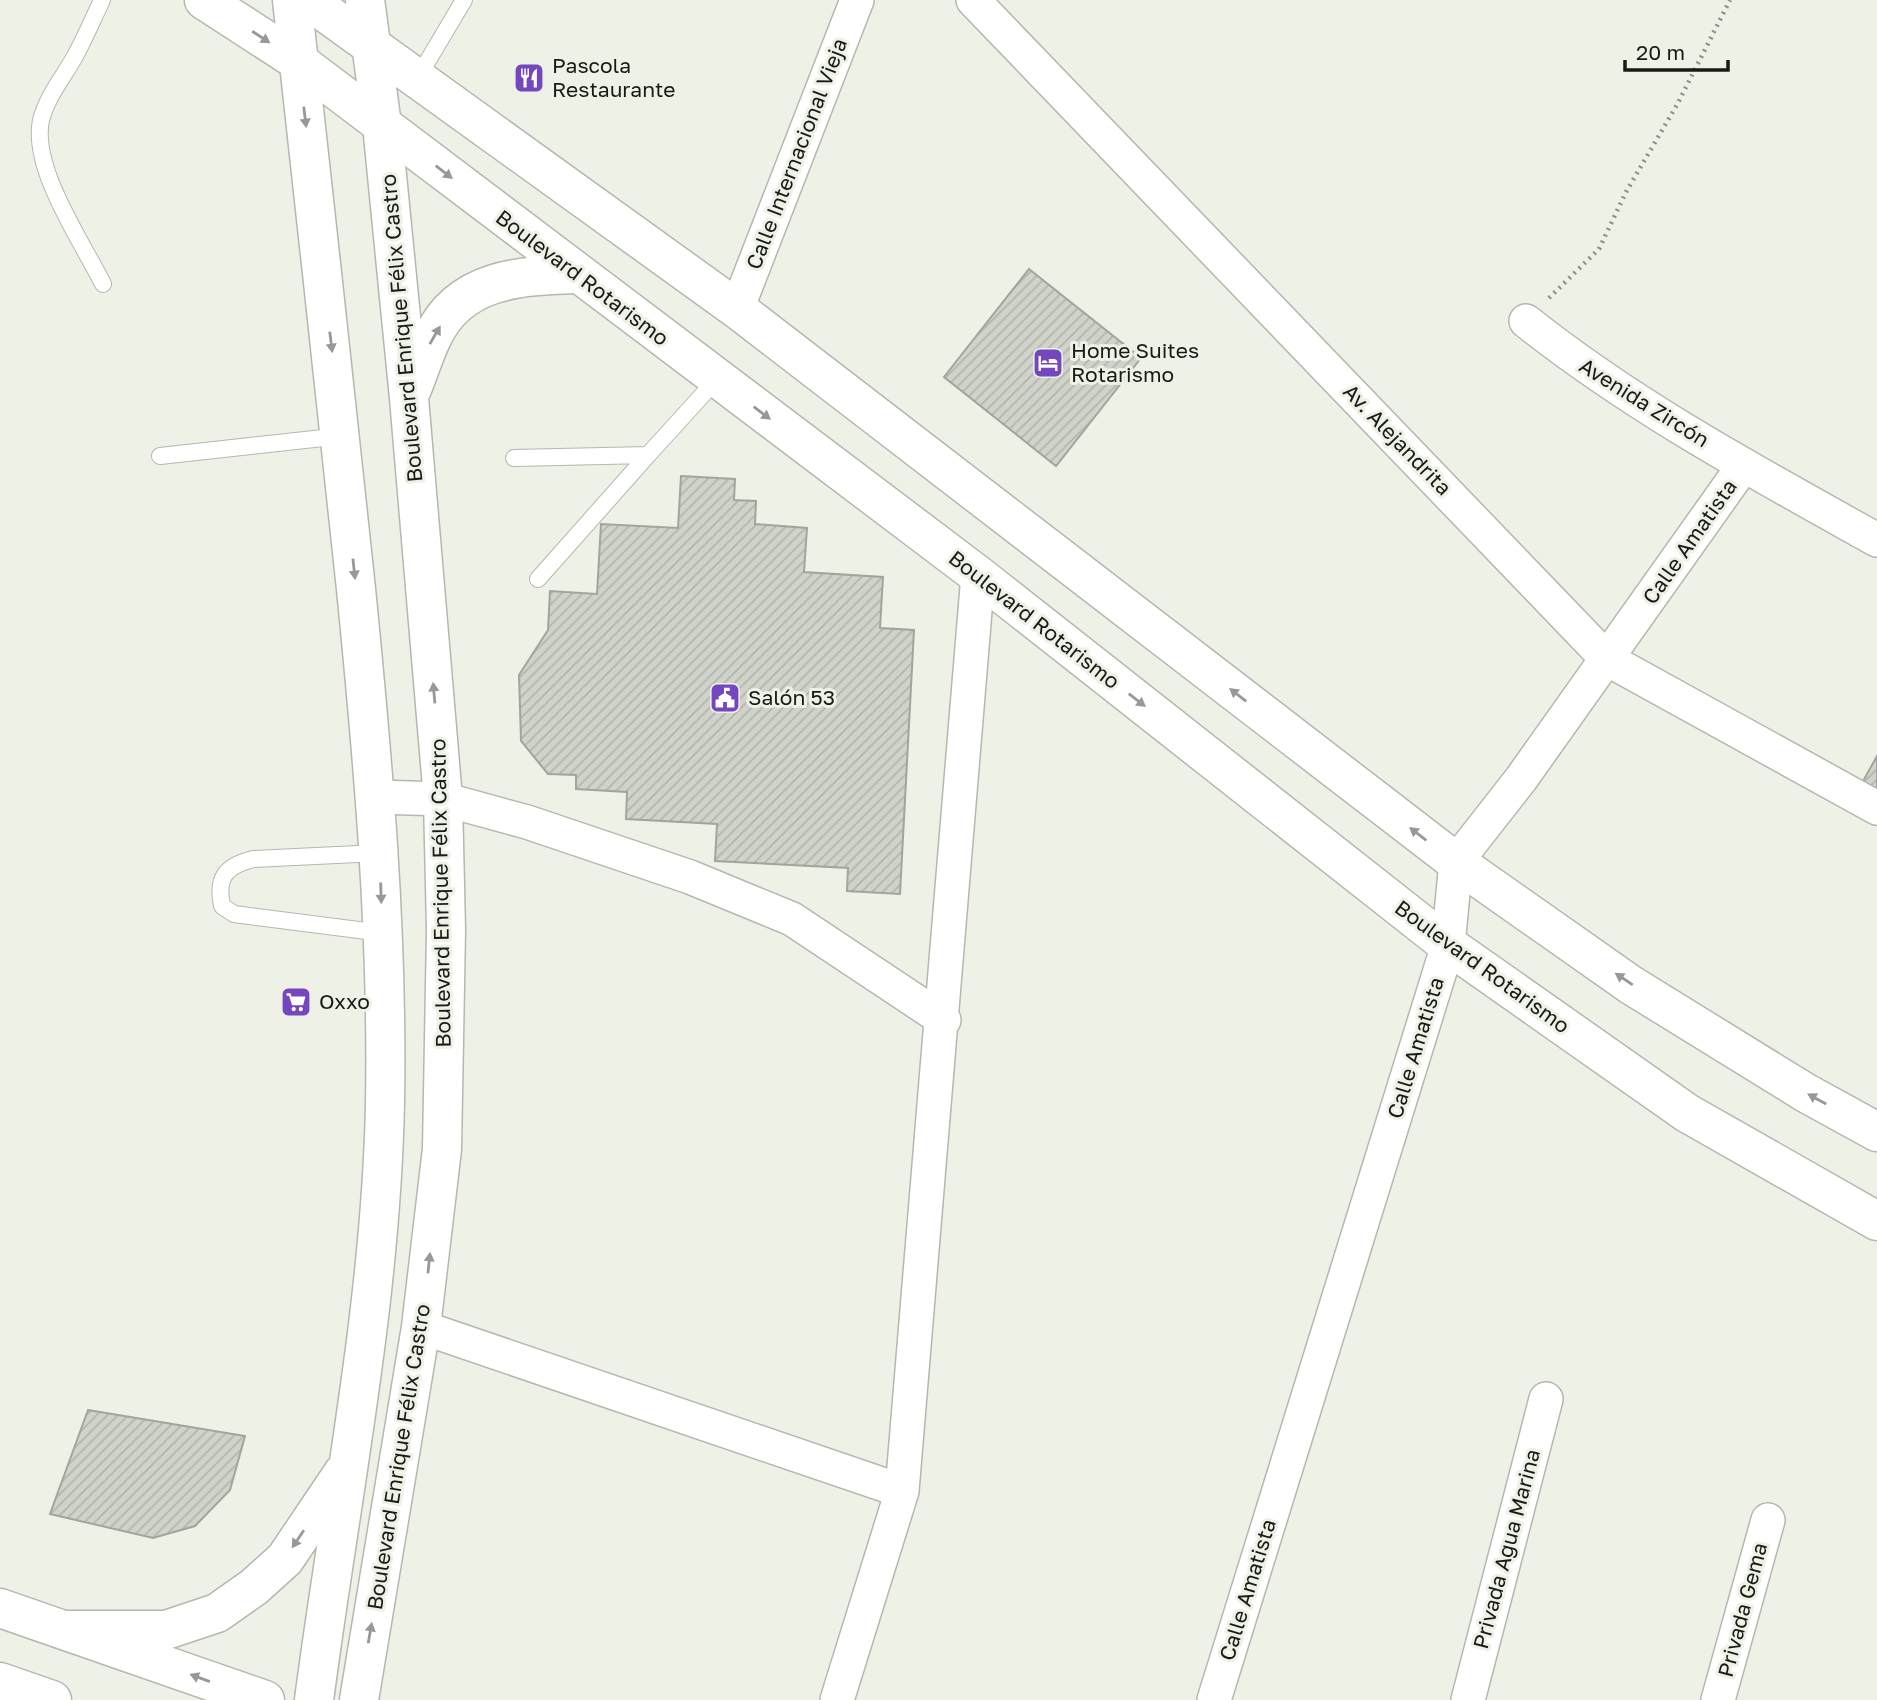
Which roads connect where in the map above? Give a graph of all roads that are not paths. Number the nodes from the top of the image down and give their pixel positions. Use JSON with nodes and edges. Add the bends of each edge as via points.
{"nodes":[{"id":1,"x":102,"y":0,"type":"edge"},
{"id":2,"x":204,"y":0,"type":"edge"},
{"id":3,"x":292,"y":0,"type":"edge"},
{"id":4,"x":308,"y":0,"type":"edge"},
{"id":5,"x":365,"y":0,"type":"edge"},
{"id":6,"x":464,"y":0,"type":"edge"},
{"id":7,"x":857,"y":0,"type":"edge"},
{"id":8,"x":973,"y":0,"type":"edge"},
{"id":9,"x":369,"y":45,"type":"junction"},
{"id":10,"x":299,"y":61,"type":"junction"},
{"id":11,"x":417,"y":79,"type":"junction"},
{"id":12,"x":382,"y":125,"type":"junction"},
{"id":13,"x":577,"y":274,"type":"junction"},
{"id":14,"x":103,"y":284,"type":"dead end"},
{"id":15,"x":737,"y":309,"type":"junction"},
{"id":16,"x":1526,"y":321,"type":"road end"},
{"id":17,"x":717,"y":379,"type":"junction"},
{"id":18,"x":409,"y":398,"type":"junction"},
{"id":19,"x":341,"y":436,"type":"junction"},
{"id":20,"x":648,"y":455,"type":"junction"},
{"id":21,"x":160,"y":456,"type":"dead end"},
{"id":22,"x":514,"y":458,"type":"dead end"},
{"id":23,"x":1744,"y":465,"type":"junction"},
{"id":24,"x":1877,"y":540,"type":"edge"},
{"id":25,"x":978,"y":575,"type":"junction"},
{"id":26,"x":538,"y":579,"type":"dead end"},
{"id":27,"x":1608,"y":659,"type":"junction"},
{"id":28,"x":377,"y":797,"type":"junction"},
{"id":29,"x":443,"y":799,"type":"junction"},
{"id":30,"x":1877,"y":808,"type":"edge"},
{"id":31,"x":380,"y":853,"type":"junction"},
{"id":32,"x":1456,"y":862,"type":"junction"},
{"id":33,"x":382,"y":933,"type":"junction"},
{"id":34,"x":1448,"y":945,"type":"junction"},
{"id":35,"x":944,"y":1020,"type":"junction"},
{"id":36,"x":1877,"y":1132,"type":"edge"},
{"id":37,"x":1877,"y":1221,"type":"edge"},
{"id":38,"x":421,"y":1327,"type":"junction"},
{"id":39,"x":1546,"y":1399,"type":"dead end"},
{"id":40,"x":350,"y":1462,"type":"junction"},
{"id":41,"x":902,"y":1490,"type":"junction"},
{"id":42,"x":1768,"y":1520,"type":"dead end"},
{"id":43,"x":0,"y":1608,"type":"edge"},
{"id":44,"x":68,"y":1630,"type":"junction"},
{"id":45,"x":0,"y":1682,"type":"edge"},
{"id":46,"x":52,"y":1700,"type":"edge"},
{"id":47,"x":265,"y":1700,"type":"edge"},
{"id":48,"x":314,"y":1700,"type":"edge"},
{"id":49,"x":359,"y":1700,"type":"edge"},
{"id":50,"x":837,"y":1700,"type":"edge"},
{"id":51,"x":1214,"y":1700,"type":"edge"},
{"id":52,"x":1468,"y":1700,"type":"edge"},
{"id":53,"x":1718,"y":1700,"type":"edge"}],
"edges":[{"from":1,"to":14,"type":"lane","via":[[52,92],[38,142],[43,167]]},
{"from":2,"to":10,"type":"street","name":"Boulevard Rotarismo","one_way":true},
{"from":3,"to":10,"type":"street"},
{"from":4,"to":9,"type":"street"},
{"from":5,"to":9,"type":"street","name":"Boulevard Enrique Félix Castro"},
{"from":6,"to":11,"type":"lane"},
{"from":7,"to":15,"type":"street","name":"Calle Internacional Vieja"},
{"from":8,"to":27,"type":"street","name":"Av. Alejandrita"},
{"from":9,"to":11,"type":"street"},
{"from":9,"to":12,"type":"street","name":"Boulevard Enrique Félix Castro"},
{"from":10,"to":12,"type":"street","name":"Boulevard Rotarismo"},
{"from":10,"to":19,"type":"street","one_way":true},
{"from":11,"to":15,"type":"street"},
{"from":12,"to":13,"type":"street","name":"Boulevard Rotarismo","one_way":true},
{"from":12,"to":18,"type":"street","name":"Boulevard Enrique Félix Castro"},
{"from":13,"to":17,"type":"street","name":"Boulevard Rotarismo"},
{"from":18,"to":13,"type":"street","one_way":true,"via":[[433,335],[456,305],[481,287],[521,276]]},
{"from":32,"to":15,"type":"street","one_way":true},
{"from":16,"to":23,"type":"street","name":"Avenida Zircón","via":[[1568,355]]},
{"from":17,"to":20,"type":"lane"},
{"from":17,"to":25,"type":"street","name":"Boulevard Rotarismo","one_way":true},
{"from":29,"to":18,"type":"street","name":"Boulevard Enrique Félix Castro","one_way":true},
{"from":19,"to":21,"type":"lane"},
{"from":19,"to":28,"type":"street","one_way":true},
{"from":20,"to":22,"type":"lane"},
{"from":20,"to":26,"type":"lane"},
{"from":23,"to":24,"type":"street","name":"Avenida Zircón"},
{"from":23,"to":27,"type":"street","name":"Calle Amatista"},
{"from":25,"to":34,"type":"street","name":"Boulevard Rotarismo","one_way":true},
{"from":25,"to":35,"type":"street"},
{"from":27,"to":30,"type":"street","name":"Av. Alejandrita"},
{"from":27,"to":32,"type":"street","name":"Calle Amatista"},
{"from":28,"to":29,"type":"street"},
{"from":28,"to":31,"type":"street"},
{"from":29,"to":35,"type":"street","via":[[690,877],[792,919]]},
{"from":38,"to":29,"type":"street","name":"Boulevard Enrique Félix Castro","one_way":true,"via":[[442,1149]]},
{"from":31,"to":33,"type":"street","one_way":true},
{"from":31,"to":33,"type":"lane","via":[[253,859],[233,864],[224,872],[219,890],[222,906],[242,916]]},
{"from":32,"to":34,"type":"street","name":"Calle Amatista"},
{"from":36,"to":32,"type":"street","one_way":true,"via":[[1631,985]]},
{"from":33,"to":40,"type":"street","via":[[385,1105]]},
{"from":34,"to":37,"type":"street","name":"Boulevard Rotarismo","via":[[1687,1113]]},
{"from":34,"to":51,"type":"street","name":"Calle Amatista"},
{"from":35,"to":41,"type":"street"},
{"from":38,"to":41,"type":"street"},
{"from":49,"to":38,"type":"street","name":"Boulevard Enrique Félix Castro","one_way":true},
{"from":39,"to":52,"type":"street","name":"Privada Agua Marina"},
{"from":40,"to":44,"type":"street","one_way":true,"via":[[285,1559],[217,1613],[166,1630]]},
{"from":40,"to":48,"type":"street"},
{"from":41,"to":50,"type":"street"},
{"from":42,"to":53,"type":"street","name":"Privada Gema"},
{"from":43,"to":44,"type":"street"},
{"from":47,"to":44,"type":"street","one_way":true},
{"from":45,"to":46,"type":"street"}]}
